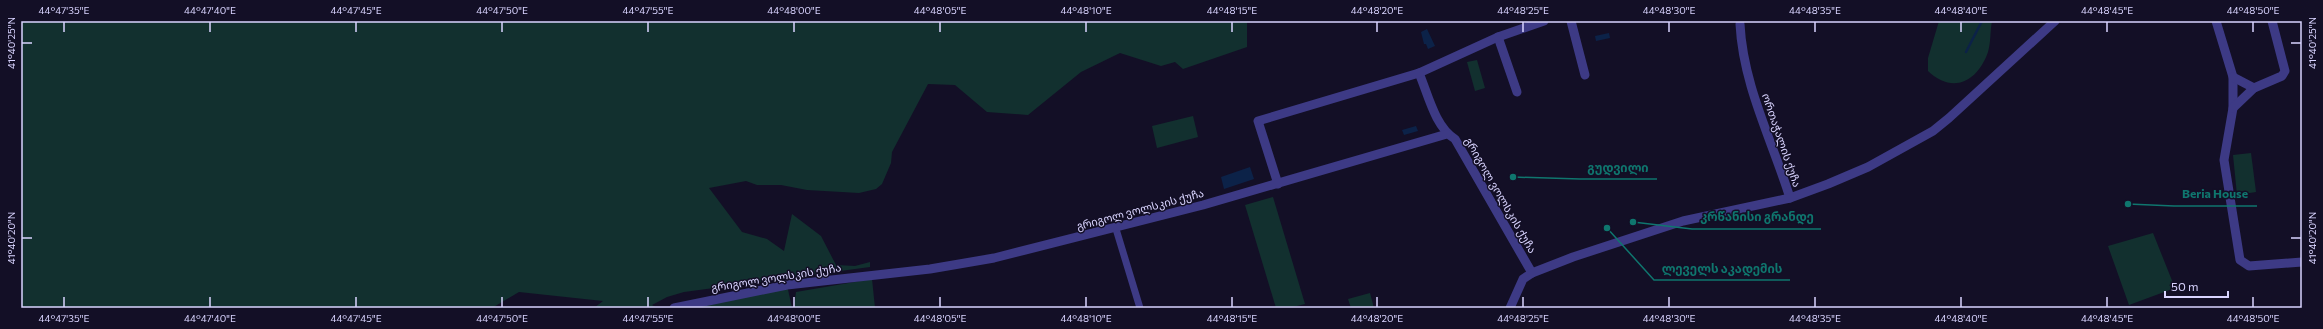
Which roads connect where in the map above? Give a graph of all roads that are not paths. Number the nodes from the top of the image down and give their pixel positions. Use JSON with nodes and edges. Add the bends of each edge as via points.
{"nodes":[{"id":1,"x":1544,"y":21,"type":"edge"},
{"id":2,"x":1571,"y":21,"type":"edge"},
{"id":3,"x":2055,"y":21,"type":"edge"},
{"id":4,"x":2216,"y":21,"type":"edge"},
{"id":5,"x":2272,"y":21,"type":"edge"},
{"id":6,"x":1740,"y":22,"type":"edge"},
{"id":7,"x":1498,"y":37,"type":"junction"},
{"id":8,"x":1419,"y":73,"type":"junction"},
{"id":9,"x":1585,"y":75,"type":"dead end"},
{"id":10,"x":2233,"y":77,"type":"junction"},
{"id":11,"x":2254,"y":88,"type":"junction"},
{"id":12,"x":1517,"y":92,"type":"dead end"},
{"id":13,"x":2233,"y":108,"type":"junction"},
{"id":14,"x":1446,"y":134,"type":"junction"},
{"id":15,"x":1278,"y":184,"type":"junction"},
{"id":16,"x":1790,"y":198,"type":"junction"},
{"id":17,"x":1116,"y":229,"type":"junction"},
{"id":18,"x":2302,"y":262,"type":"edge"},
{"id":19,"x":1532,"y":273,"type":"junction"},
{"id":20,"x":674,"y":308,"type":"edge"},
{"id":21,"x":1140,"y":308,"type":"edge"},
{"id":22,"x":1510,"y":308,"type":"edge"}],
"edges":[{"from":1,"to":7,"type":"street"},
{"from":2,"to":9,"type":"street"},
{"from":3,"to":16,"type":"street","via":[[1989,84],[1933,131],[1868,168]]},
{"from":4,"to":10,"type":"street"},
{"from":5,"to":11,"type":"street","via":[[2285,71],[2282,76]]},
{"from":6,"to":16,"type":"street","name":"ორთაჭალის ქუჩა","via":[[1741,43],[1759,116]]},
{"from":7,"to":8,"type":"street"},
{"from":7,"to":12,"type":"street"},
{"from":8,"to":14,"type":"street"},
{"from":8,"to":15,"type":"street","via":[[1258,121]]},
{"from":10,"to":11,"type":"street"},
{"from":10,"to":13,"type":"street"},
{"from":11,"to":13,"type":"street"},
{"from":13,"to":18,"type":"street","via":[[2224,160],[2240,260],[2249,266]]},
{"from":14,"to":15,"type":"street","name":"გრიგოლ ვოლსკის ქუჩა"},
{"from":14,"to":19,"type":"street","name":"გრიგოლ ვოლსკის ქუჩა","via":[[1455,140]]},
{"from":15,"to":17,"type":"street","name":"გრიგოლ ვოლსკის ქუჩა"},
{"from":16,"to":19,"type":"street","via":[[1683,221]]},
{"from":17,"to":20,"type":"street","name":"გრიგოლ ვოლსკის ქუჩა","via":[[994,258],[787,285]]},
{"from":17,"to":21,"type":"street"},
{"from":19,"to":22,"type":"street","via":[[1523,279]]}]}
